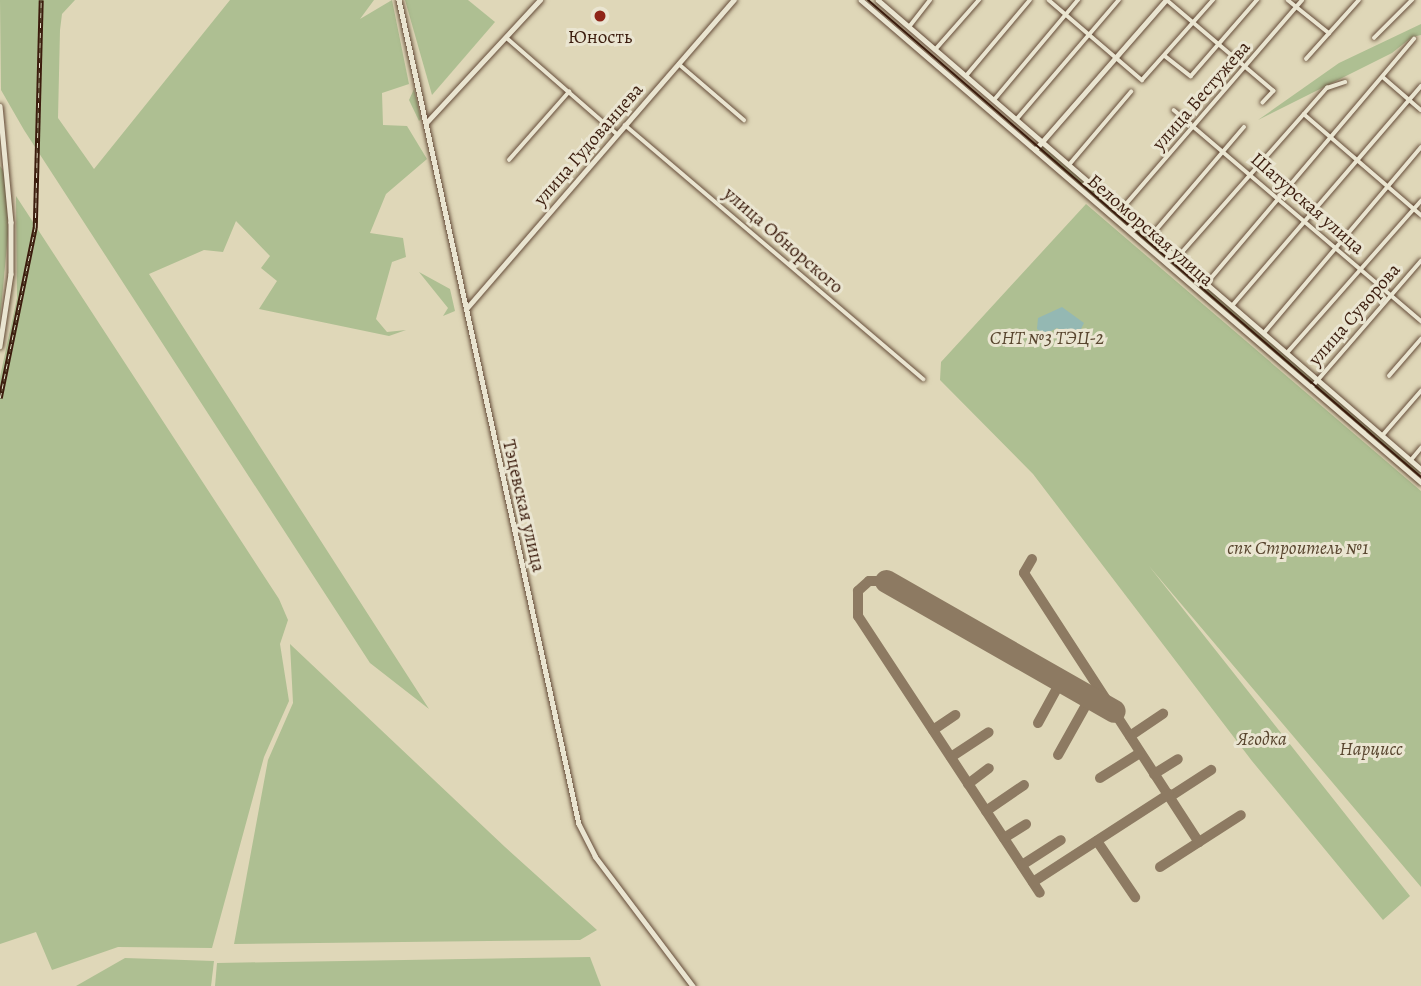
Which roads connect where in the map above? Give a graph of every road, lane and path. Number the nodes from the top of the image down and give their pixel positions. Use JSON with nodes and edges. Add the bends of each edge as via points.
{"nodes":[{"id":1,"x":400,"y":0,"type":"edge"},
{"id":2,"x":540,"y":0,"type":"edge"},
{"id":3,"x":734,"y":0,"type":"edge"},
{"id":4,"x":861,"y":0,"type":"edge"},
{"id":5,"x":930,"y":0,"type":"edge"},
{"id":6,"x":979,"y":0,"type":"edge"},
{"id":7,"x":1030,"y":0,"type":"edge"},
{"id":8,"x":1049,"y":0,"type":"edge"},
{"id":9,"x":1078,"y":0,"type":"edge"},
{"id":10,"x":1119,"y":0,"type":"edge"},
{"id":11,"x":1167,"y":0,"type":"edge"},
{"id":12,"x":1213,"y":0,"type":"edge"},
{"id":13,"x":1257,"y":0,"type":"edge"},
{"id":14,"x":1288,"y":0,"type":"edge"},
{"id":15,"x":1302,"y":0,"type":"edge"},
{"id":16,"x":1359,"y":0,"type":"edge"},
{"id":17,"x":1412,"y":0,"type":"edge"},
{"id":18,"x":880,"y":1,"type":"edge"},
{"id":19,"x":1296,"y":7,"type":"junction"},
{"id":20,"x":1066,"y":14,"type":"junction"},
{"id":21,"x":1194,"y":23,"type":"junction"},
{"id":22,"x":908,"y":27,"type":"junction"},
{"id":23,"x":1329,"y":33,"type":"junction"},
{"id":24,"x":917,"y":34,"type":"junction"},
{"id":25,"x":1088,"y":34,"type":"junction"},
{"id":26,"x":508,"y":38,"type":"junction"},
{"id":27,"x":1374,"y":38,"type":"dead end"},
{"id":28,"x":1414,"y":40,"type":"dead end"},
{"id":29,"x":910,"y":42,"type":"junction"},
{"id":30,"x":1219,"y":44,"type":"junction"},
{"id":31,"x":935,"y":50,"type":"junction"},
{"id":32,"x":1165,"y":55,"type":"junction"},
{"id":33,"x":1116,"y":58,"type":"junction"},
{"id":34,"x":1306,"y":58,"type":"dead end"},
{"id":35,"x":679,"y":64,"type":"junction"},
{"id":36,"x":1246,"y":68,"type":"junction"},
{"id":37,"x":965,"y":76,"type":"junction"},
{"id":38,"x":1382,"y":77,"type":"junction"},
{"id":39,"x":1345,"y":82,"type":"dead end"},
{"id":40,"x":1421,"y":86,"type":"edge"},
{"id":41,"x":569,"y":92,"type":"junction"},
{"id":42,"x":1131,"y":92,"type":"dead end"},
{"id":43,"x":993,"y":100,"type":"junction"},
{"id":44,"x":1409,"y":100,"type":"junction"},
{"id":45,"x":1263,"y":103,"type":"dead end"},
{"id":46,"x":0,"y":106,"type":"edge"},
{"id":47,"x":1174,"y":110,"type":"dead end"},
{"id":48,"x":1421,"y":110,"type":"edge"},
{"id":49,"x":1304,"y":114,"type":"junction"},
{"id":50,"x":744,"y":120,"type":"dead end"},
{"id":51,"x":1016,"y":120,"type":"junction"},
{"id":52,"x":426,"y":123,"type":"junction"},
{"id":53,"x":625,"y":125,"type":"junction"},
{"id":54,"x":1195,"y":126,"type":"junction"},
{"id":55,"x":1244,"y":127,"type":"dead end"},
{"id":56,"x":617,"y":134,"type":"junction"},
{"id":57,"x":1331,"y":137,"type":"junction"},
{"id":58,"x":1042,"y":142,"type":"junction"},
{"id":59,"x":1421,"y":147,"type":"edge"},
{"id":60,"x":1035,"y":150,"type":"junction"},
{"id":61,"x":1223,"y":150,"type":"junction"},
{"id":62,"x":509,"y":160,"type":"dead end"},
{"id":63,"x":1357,"y":160,"type":"junction"},
{"id":64,"x":1069,"y":165,"type":"junction"},
{"id":65,"x":1251,"y":174,"type":"junction"},
{"id":66,"x":1388,"y":186,"type":"junction"},
{"id":67,"x":1278,"y":197,"type":"junction"},
{"id":68,"x":1421,"y":201,"type":"edge"},
{"id":69,"x":1414,"y":209,"type":"junction"},
{"id":70,"x":1121,"y":210,"type":"junction"},
{"id":71,"x":1421,"y":215,"type":"edge"},
{"id":72,"x":1304,"y":220,"type":"junction"},
{"id":73,"x":1151,"y":236,"type":"junction"},
{"id":74,"x":1334,"y":246,"type":"junction"},
{"id":75,"x":1177,"y":258,"type":"junction"},
{"id":76,"x":1420,"y":263,"type":"edge"},
{"id":77,"x":1360,"y":268,"type":"junction"},
{"id":78,"x":1206,"y":284,"type":"junction"},
{"id":79,"x":1391,"y":295,"type":"junction"},
{"id":80,"x":1232,"y":306,"type":"junction"},
{"id":81,"x":466,"y":309,"type":"junction"},
{"id":82,"x":1421,"y":321,"type":"edge"},
{"id":83,"x":1264,"y":334,"type":"junction"},
{"id":84,"x":1421,"y":339,"type":"edge"},
{"id":85,"x":0,"y":346,"type":"edge"},
{"id":86,"x":1287,"y":353,"type":"junction"},
{"id":87,"x":1389,"y":376,"type":"dead end"},
{"id":88,"x":923,"y":379,"type":"dead end"},
{"id":89,"x":1318,"y":380,"type":"junction"},
{"id":90,"x":1311,"y":388,"type":"junction"},
{"id":91,"x":1421,"y":391,"type":"edge"},
{"id":92,"x":1382,"y":436,"type":"junction"},
{"id":93,"x":1421,"y":448,"type":"edge"},
{"id":94,"x":1411,"y":460,"type":"junction"},
{"id":95,"x":1421,"y":469,"type":"edge"},
{"id":96,"x":1421,"y":482,"type":"edge"},
{"id":97,"x":693,"y":986,"type":"edge"}],
"edges":[{"from":1,"to":52,"type":"main road","name":"Тэцевская улица"},
{"from":2,"to":26,"type":"main road"},
{"from":3,"to":35,"type":"main road","name":"улица Гудованцева"},
{"from":4,"to":29,"type":"main road","name":"Беломорская улица"},
{"from":5,"to":22,"type":"street"},
{"from":6,"to":31,"type":"street"},
{"from":7,"to":37,"type":"street"},
{"from":8,"to":20,"type":"street"},
{"from":9,"to":20,"type":"street"},
{"from":10,"to":25,"type":"street"},
{"from":11,"to":21,"type":"street"},
{"from":11,"to":33,"type":"main road"},
{"from":12,"to":21,"type":"street"},
{"from":13,"to":30,"type":"street"},
{"from":14,"to":19,"type":"street"},
{"from":15,"to":19,"type":"street","name":"улица Бестужева"},
{"from":16,"to":23,"type":"street"},
{"from":17,"to":27,"type":"street"},
{"from":18,"to":22,"type":"main road","name":"Беломорская улица"},
{"from":19,"to":23,"type":"street"},
{"from":19,"to":36,"type":"street","name":"улица Бестужева"},
{"from":20,"to":25,"type":"street"},
{"from":20,"to":43,"type":"street"},
{"from":21,"to":30,"type":"street"},
{"from":21,"to":32,"type":"street"},
{"from":22,"to":24,"type":"main road","name":"Беломорская улица"},
{"from":23,"to":34,"type":"street"},
{"from":24,"to":29,"type":"main road"},
{"from":24,"to":31,"type":"main road","name":"Беломорская улица"},
{"from":25,"to":33,"type":"street"},
{"from":25,"to":51,"type":"street"},
{"from":26,"to":41,"type":"street"},
{"from":26,"to":52,"type":"main road"},
{"from":28,"to":38,"type":"street"},
{"from":29,"to":60,"type":"main road","name":"Беломорская улица"},
{"from":30,"to":32,"type":"street","via":[[1191,76]]},
{"from":30,"to":36,"type":"street"},
{"from":31,"to":37,"type":"main road","name":"Беломорская улица"},
{"from":32,"to":33,"type":"street","via":[[1142,80]]},
{"from":33,"to":58,"type":"main road"},
{"from":35,"to":50,"type":"street"},
{"from":35,"to":53,"type":"main road","name":"улица Гудованцева"},
{"from":36,"to":45,"type":"street","via":[[1274,91]]},
{"from":36,"to":54,"type":"street","name":"улица Бестужева"},
{"from":37,"to":43,"type":"main road","name":"Беломорская улица"},
{"from":38,"to":44,"type":"street"},
{"from":38,"to":57,"type":"street"},
{"from":39,"to":49,"type":"street","via":[[1327,89]]},
{"from":40,"to":44,"type":"street"},
{"from":41,"to":56,"type":"street"},
{"from":41,"to":62,"type":"street"},
{"from":42,"to":64,"type":"street"},
{"from":43,"to":51,"type":"main road","name":"Беломорская улица"},
{"from":44,"to":48,"type":"street"},
{"from":44,"to":63,"type":"street"},
{"from":46,"to":85,"type":"main road","via":[[11,274]]},
{"from":47,"to":54,"type":"street","name":"Шатурская улица"},
{"from":49,"to":57,"type":"street"},
{"from":49,"to":65,"type":"street"},
{"from":51,"to":58,"type":"main road","name":"Беломорская улица"},
{"from":52,"to":81,"type":"main road","name":"Тэцевская улица"},
{"from":53,"to":56,"type":"main road","name":"улица Гудованцева"},
{"from":53,"to":88,"type":"street","name":"улица Обнорского"},
{"from":54,"to":61,"type":"street","name":"Шатурская улица"},
{"from":54,"to":70,"type":"street","name":"улица Бестужева"},
{"from":55,"to":61,"type":"street"},
{"from":56,"to":81,"type":"main road","name":"улица Гудованцева"},
{"from":57,"to":63,"type":"street"},
{"from":57,"to":67,"type":"street"},
{"from":58,"to":60,"type":"main road"},
{"from":58,"to":64,"type":"main road","name":"Беломорская улица"},
{"from":59,"to":66,"type":"street"},
{"from":60,"to":90,"type":"main road","name":"Беломорская улица"},
{"from":61,"to":65,"type":"street","name":"Шатурская улица"},
{"from":61,"to":73,"type":"street"},
{"from":63,"to":66,"type":"street"},
{"from":63,"to":72,"type":"street"},
{"from":64,"to":70,"type":"main road","name":"Беломорская улица"},
{"from":65,"to":67,"type":"street","name":"Шатурская улица"},
{"from":65,"to":75,"type":"street"},
{"from":66,"to":69,"type":"street"},
{"from":66,"to":74,"type":"street"},
{"from":67,"to":72,"type":"street","name":"Шатурская улица"},
{"from":67,"to":78,"type":"street"},
{"from":68,"to":69,"type":"street"},
{"from":69,"to":71,"type":"street"},
{"from":69,"to":77,"type":"street"},
{"from":70,"to":73,"type":"main road","name":"Беломорская улица"},
{"from":72,"to":74,"type":"street","name":"Шатурская улица"},
{"from":72,"to":80,"type":"street"},
{"from":73,"to":75,"type":"main road","name":"Беломорская улица"},
{"from":74,"to":77,"type":"street","name":"Шатурская улица"},
{"from":74,"to":83,"type":"street"},
{"from":75,"to":78,"type":"main road","name":"Беломорская улица"},
{"from":76,"to":79,"type":"street","name":"улица Суворова"},
{"from":77,"to":79,"type":"street","name":"Шатурская улица"},
{"from":77,"to":86,"type":"street"},
{"from":78,"to":80,"type":"main road","name":"Беломорская улица"},
{"from":79,"to":82,"type":"street","name":"Шатурская улица"},
{"from":79,"to":89,"type":"street","name":"улица Суворова"},
{"from":80,"to":83,"type":"main road","name":"Беломорская улица"},
{"from":81,"to":97,"type":"main road","name":"Тэцевская улица","via":[[579,824],[595,856]]},
{"from":83,"to":86,"type":"main road","name":"Беломорская улица"},
{"from":84,"to":87,"type":"street"},
{"from":86,"to":89,"type":"main road","name":"Беломорская улица"},
{"from":89,"to":90,"type":"street","name":"улица Суворова"},
{"from":89,"to":92,"type":"main road","name":"Беломорская улица"},
{"from":90,"to":96,"type":"main road","name":"Беломорская улица"},
{"from":91,"to":92,"type":"street"},
{"from":92,"to":94,"type":"main road","name":"Беломорская улица"},
{"from":93,"to":94,"type":"street"},
{"from":94,"to":95,"type":"main road","name":"Беломорская улица"}]}
